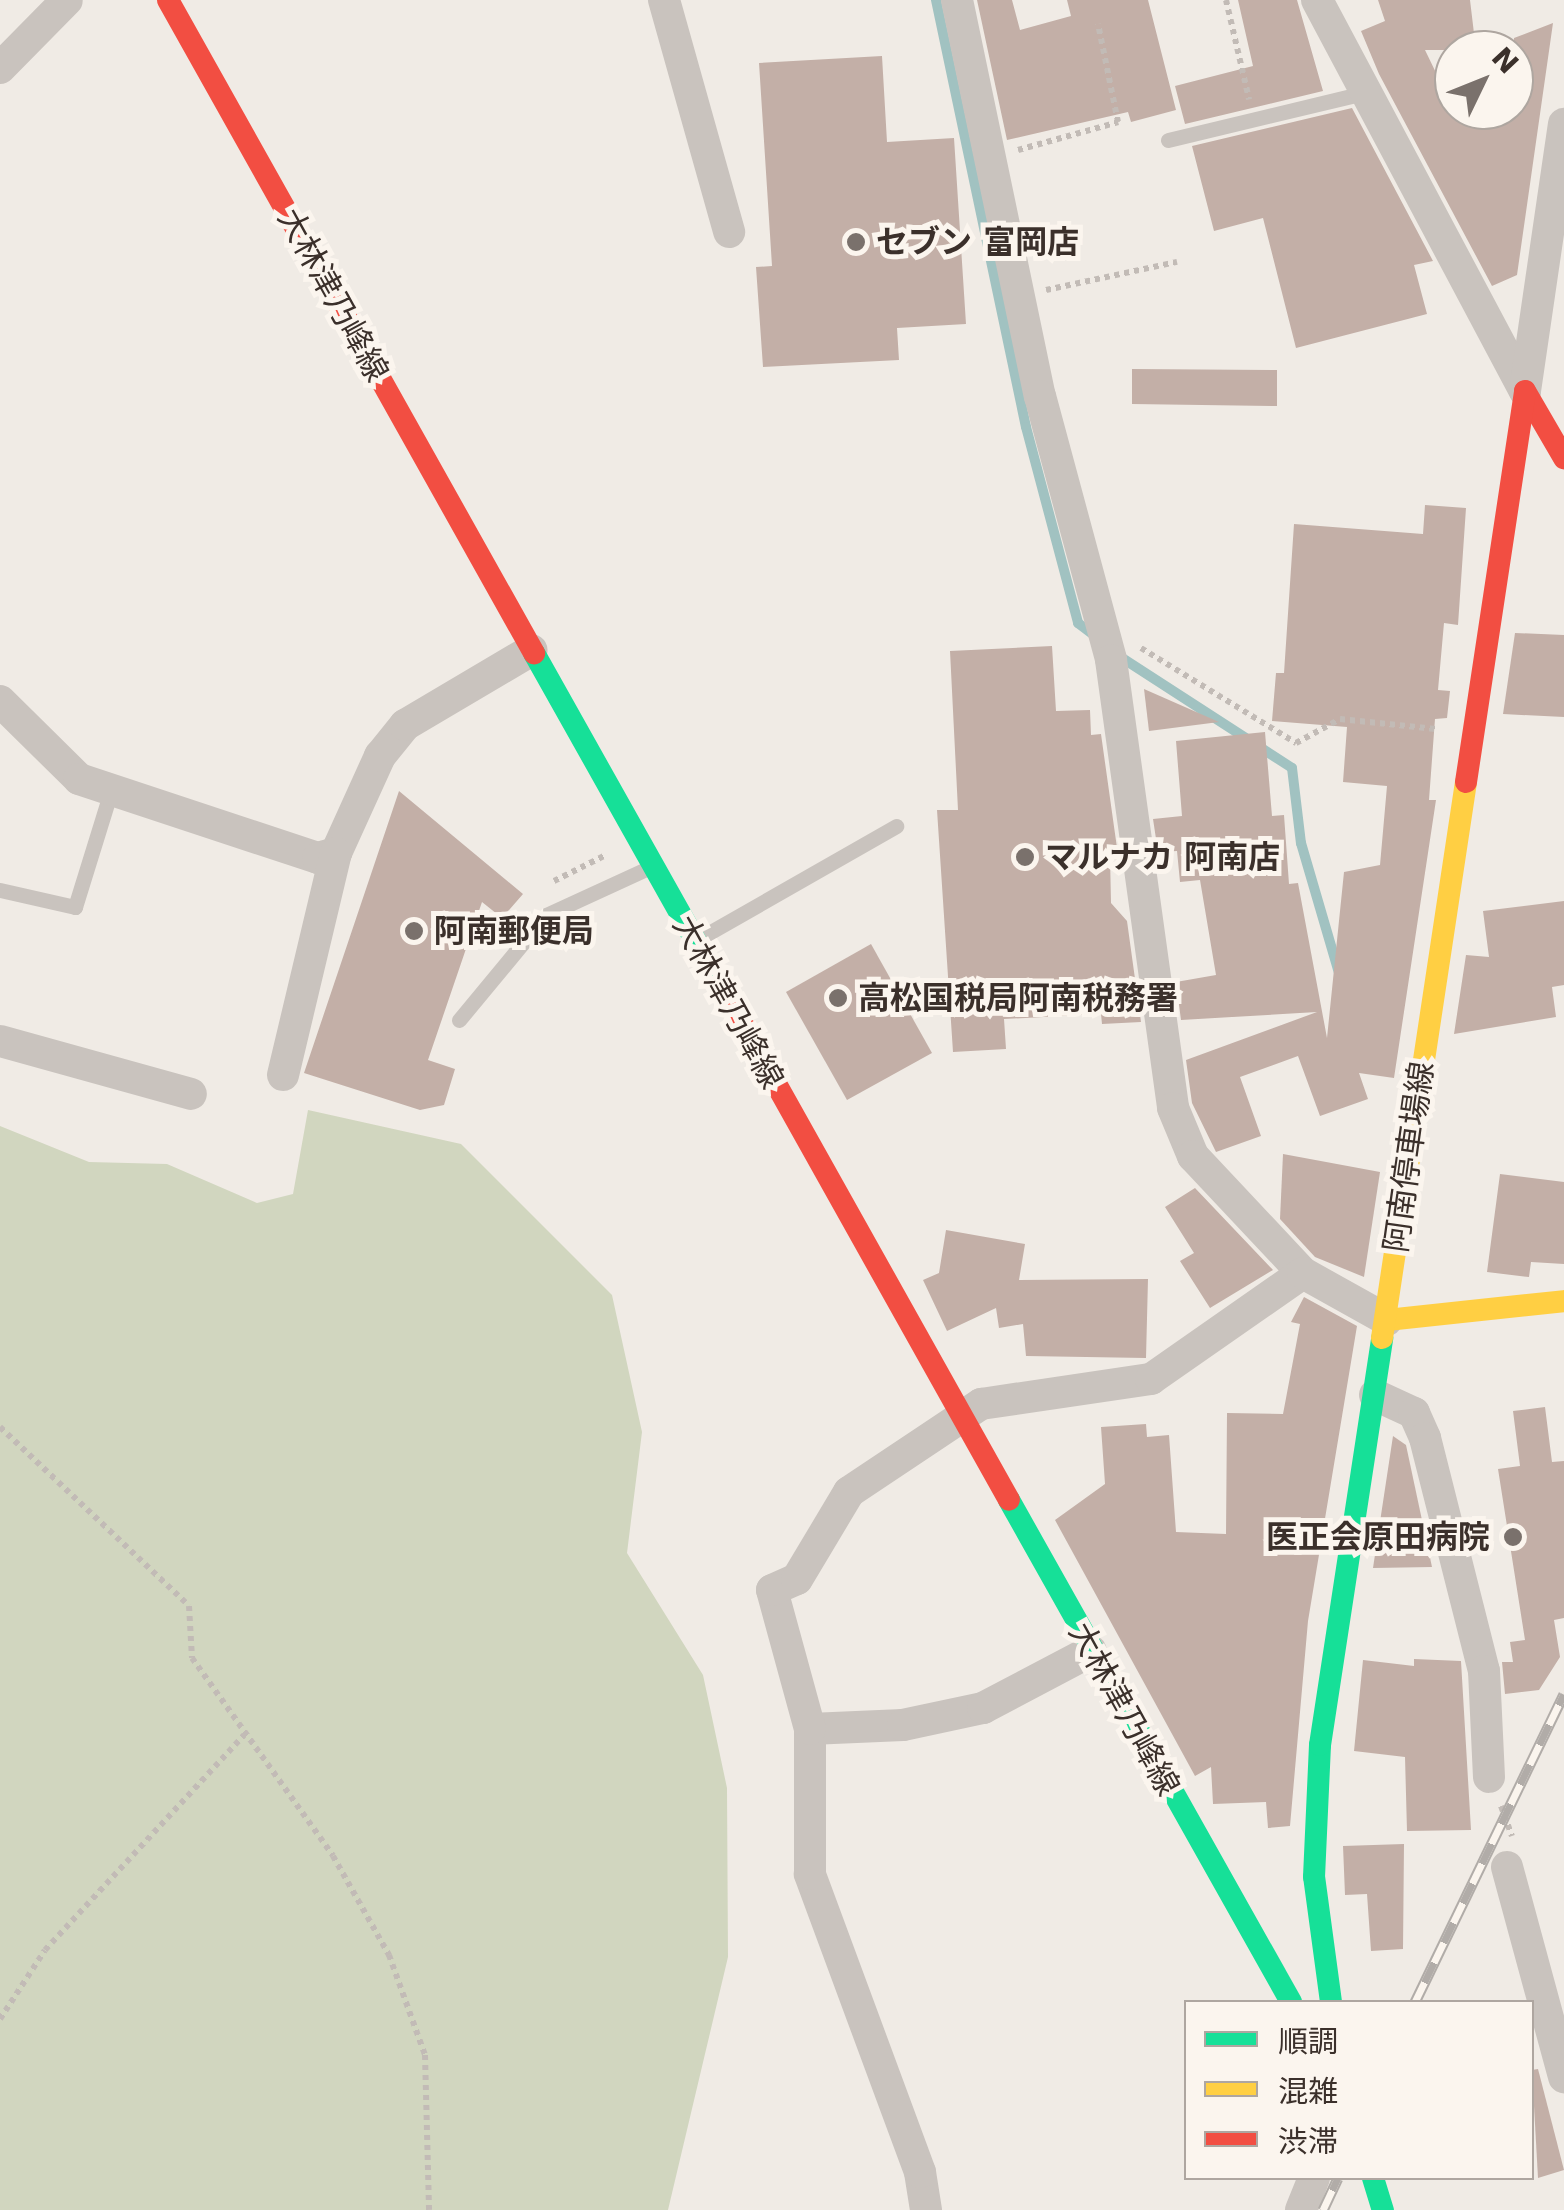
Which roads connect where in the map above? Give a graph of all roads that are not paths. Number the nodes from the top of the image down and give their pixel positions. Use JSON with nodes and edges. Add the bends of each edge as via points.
{"nodes":[{"id":1,"x":68,"y":0,"type":"edge"},
{"id":2,"x":168,"y":0,"type":"edge"},
{"id":3,"x":664,"y":0,"type":"edge"},
{"id":4,"x":956,"y":0,"type":"edge"},
{"id":5,"x":1317,"y":0,"type":"edge"},
{"id":6,"x":0,"y":68,"type":"edge"},
{"id":7,"x":1364,"y":93,"type":"junction"},
{"id":8,"x":1564,"y":124,"type":"edge"},
{"id":9,"x":1168,"y":140,"type":"dead end"},
{"id":10,"x":729,"y":232,"type":"dead end"},
{"id":11,"x":1524,"y":391,"type":"junction"},
{"id":12,"x":1564,"y":458,"type":"edge"},
{"id":13,"x":532,"y":650,"type":"junction"},
{"id":14,"x":0,"y":701,"type":"edge"},
{"id":15,"x":111,"y":791,"type":"junction"},
{"id":16,"x":896,"y":826,"type":"dead end"},
{"id":17,"x":336,"y":852,"type":"junction"},
{"id":18,"x":652,"y":866,"type":"junction"},
{"id":19,"x":0,"y":890,"type":"edge"},
{"id":20,"x":694,"y":942,"type":"junction"},
{"id":21,"x":459,"y":1020,"type":"dead end"},
{"id":22,"x":0,"y":1041,"type":"edge"},
{"id":23,"x":283,"y":1075,"type":"dead end"},
{"id":24,"x":191,"y":1094,"type":"dead end"},
{"id":25,"x":1304,"y":1274,"type":"junction"},
{"id":26,"x":1564,"y":1301,"type":"edge"},
{"id":27,"x":1387,"y":1320,"type":"junction"},
{"id":28,"x":1375,"y":1394,"type":"junction"},
{"id":29,"x":962,"y":1417,"type":"junction"},
{"id":30,"x":1091,"y":1651,"type":"junction"},
{"id":31,"x":810,"y":1728,"type":"junction"},
{"id":32,"x":1488,"y":1777,"type":"road end"},
{"id":33,"x":1507,"y":1867,"type":"road end"},
{"id":34,"x":1291,"y":2000,"type":"edge"},
{"id":35,"x":1331,"y":2000,"type":"edge"},
{"id":36,"x":1564,"y":2077,"type":"edge"},
{"id":37,"x":1313,"y":2180,"type":"edge"},
{"id":38,"x":1374,"y":2180,"type":"edge"},
{"id":39,"x":926,"y":2210,"type":"edge"},
{"id":40,"x":1301,"y":2210,"type":"edge"},
{"id":41,"x":1383,"y":2210,"type":"edge"}],
"edges":[{"from":1,"to":6,"type":"street"},
{"from":2,"to":13,"type":"main road","name":"大林津乃峰線"},
{"from":3,"to":10,"type":"street"},
{"from":4,"to":25,"type":"street","via":[[1019,296],[1105,639],[1173,1108],[1192,1156]]},
{"from":5,"to":7,"type":"street"},
{"from":7,"to":9,"type":"lane"},
{"from":7,"to":11,"type":"street"},
{"from":8,"to":11,"type":"street"},
{"from":11,"to":12,"type":"main road"},
{"from":11,"to":27,"type":"main road","name":"阿南停車場線"},
{"from":13,"to":17,"type":"street","via":[[405,726],[380,756]]},
{"from":13,"to":18,"type":"main road","name":"大林津乃峰線"},
{"from":14,"to":15,"type":"street","via":[[69,772]]},
{"from":15,"to":17,"type":"street","via":[[318,858]]},
{"from":15,"to":19,"type":"lane","via":[[75,907]]},
{"from":16,"to":20,"type":"lane"},
{"from":17,"to":23,"type":"street"},
{"from":18,"to":20,"type":"main road","name":"大林津乃峰線"},
{"from":18,"to":21,"type":"lane","via":[[546,915]]},
{"from":20,"to":29,"type":"main road","name":"大林津乃峰線"},
{"from":22,"to":24,"type":"street"},
{"from":25,"to":27,"type":"street"},
{"from":25,"to":29,"type":"street","via":[[1151,1379],[998,1399]]},
{"from":26,"to":27,"type":"main road"},
{"from":27,"to":28,"type":"main road","name":"阿南停車場線"},
{"from":28,"to":32,"type":"street","via":[[1414,1414],[1425,1438],[1484,1671]]},
{"from":28,"to":35,"type":"main road","name":"阿南停車場線","via":[[1320,1744],[1314,1876]]},
{"from":29,"to":30,"type":"main road","name":"大林津乃峰線"},
{"from":29,"to":31,"type":"street","via":[[849,1492],[797,1579],[772,1590]]},
{"from":30,"to":31,"type":"street","via":[[983,1708],[903,1724]]},
{"from":30,"to":34,"type":"main road","name":"大林津乃峰線"},
{"from":31,"to":39,"type":"street","via":[[810,1874],[920,2172]]},
{"from":33,"to":36,"type":"street"},
{"from":37,"to":40,"type":"street"},
{"from":38,"to":41,"type":"main road"}]}
